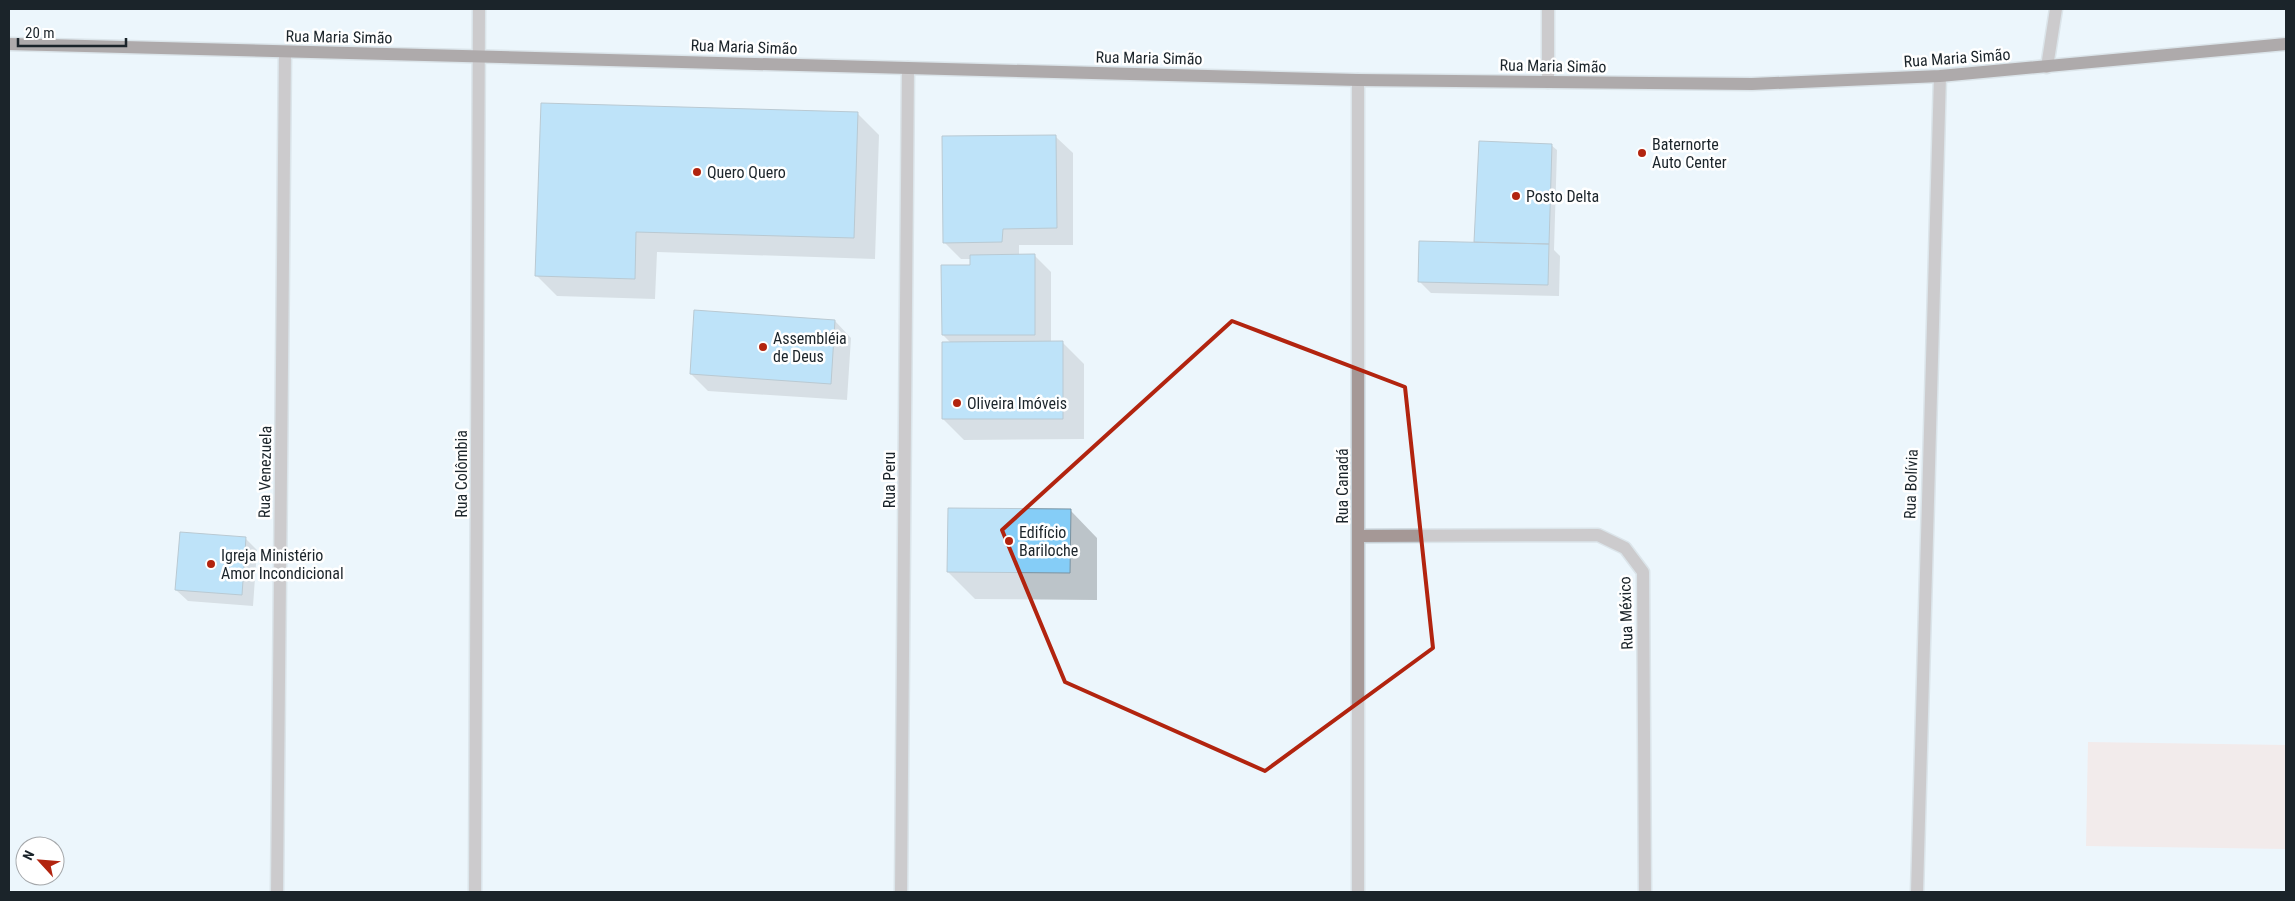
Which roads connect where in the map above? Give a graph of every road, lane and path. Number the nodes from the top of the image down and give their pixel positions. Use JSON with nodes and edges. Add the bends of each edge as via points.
{"nodes":[{"id":1,"x":479,"y":9,"type":"edge"},
{"id":2,"x":1548,"y":9,"type":"edge"},
{"id":3,"x":2056,"y":9,"type":"edge"},
{"id":4,"x":9,"y":44,"type":"edge"},
{"id":5,"x":2286,"y":44,"type":"edge"},
{"id":6,"x":285,"y":52,"type":"junction"},
{"id":7,"x":479,"y":56,"type":"junction"},
{"id":8,"x":2047,"y":67,"type":"junction"},
{"id":9,"x":908,"y":68,"type":"junction"},
{"id":10,"x":1940,"y":76,"type":"junction"},
{"id":11,"x":1358,"y":80,"type":"junction"},
{"id":12,"x":1548,"y":82,"type":"junction"},
{"id":13,"x":1358,"y":536,"type":"junction"},
{"id":14,"x":277,"y":892,"type":"edge"},
{"id":15,"x":475,"y":892,"type":"edge"},
{"id":16,"x":901,"y":892,"type":"edge"},
{"id":17,"x":1358,"y":892,"type":"edge"},
{"id":18,"x":1645,"y":892,"type":"edge"},
{"id":19,"x":1917,"y":892,"type":"edge"}],
"edges":[{"from":1,"to":7,"type":"street","name":"Rua Colômbia"},
{"from":2,"to":12,"type":"street"},
{"from":3,"to":8,"type":"street"},
{"from":4,"to":6,"type":"main road","name":"Rua Maria Simão"},
{"from":5,"to":8,"type":"main road","name":"Rua Maria Simão"},
{"from":6,"to":7,"type":"main road","name":"Rua Maria Simão"},
{"from":6,"to":14,"type":"street","name":"Rua Venezuela"},
{"from":7,"to":9,"type":"main road","name":"Rua Maria Simão"},
{"from":7,"to":15,"type":"street","name":"Rua Colômbia"},
{"from":8,"to":10,"type":"main road","name":"Rua Maria Simão"},
{"from":9,"to":11,"type":"main road","name":"Rua Maria Simão"},
{"from":9,"to":16,"type":"street","name":"Rua Peru"},
{"from":10,"to":12,"type":"main road","name":"Rua Maria Simão","via":[[1752,84]]},
{"from":10,"to":19,"type":"street","name":"Rua Bolívia"},
{"from":11,"to":12,"type":"main road","name":"Rua Maria Simão"},
{"from":11,"to":13,"type":"street","name":"Rua Canadá"},
{"from":13,"to":17,"type":"street","name":"Rua Canadá"},
{"from":13,"to":18,"type":"street","name":"Rua México","via":[[1598,535],[1625,548],[1643,572]]}]}
